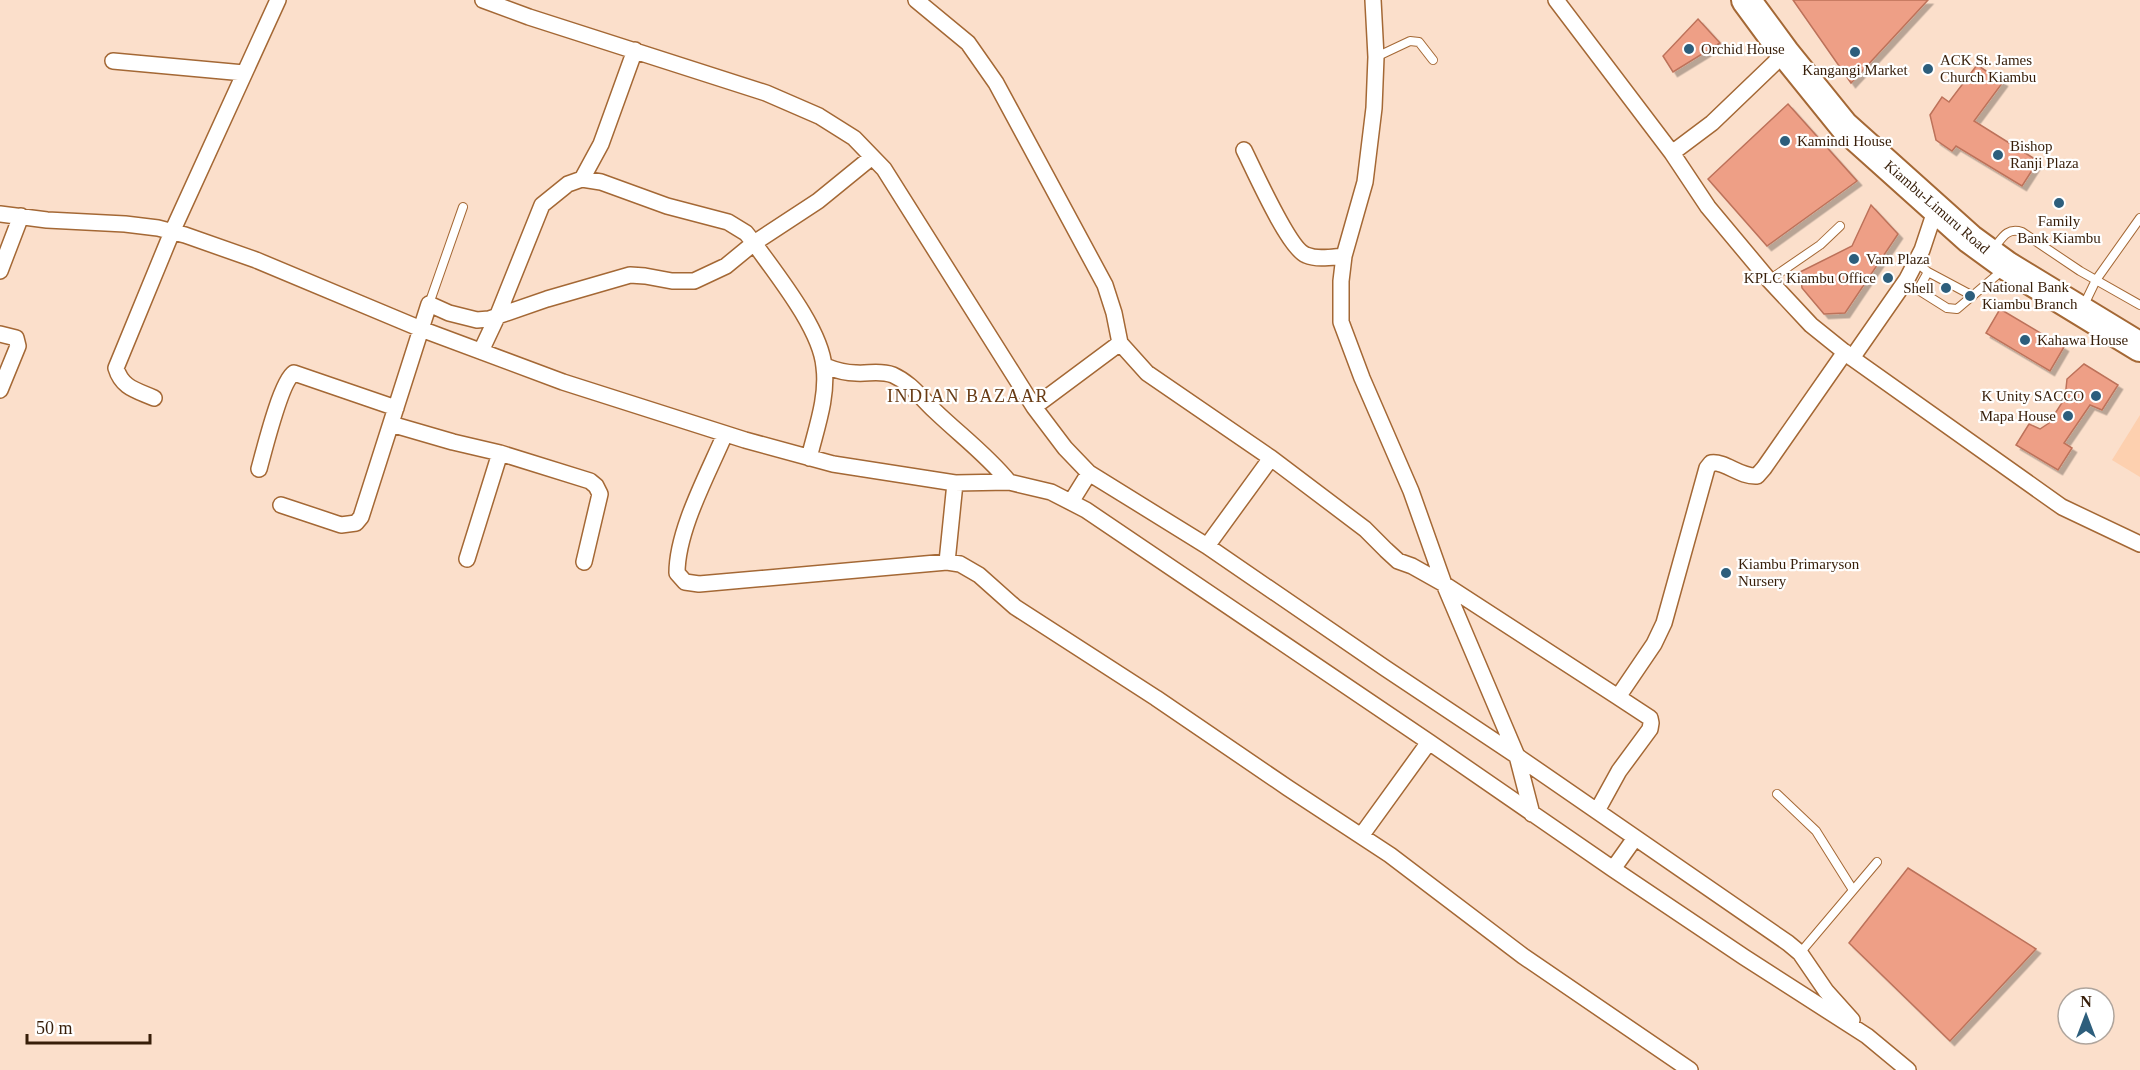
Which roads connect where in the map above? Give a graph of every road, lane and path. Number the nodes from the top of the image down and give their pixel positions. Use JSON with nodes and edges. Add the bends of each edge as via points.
{"nodes":[{"id":1,"x":278,"y":0,"type":"edge"},
{"id":2,"x":483,"y":0,"type":"edge"},
{"id":3,"x":916,"y":0,"type":"edge"},
{"id":4,"x":1373,"y":0,"type":"edge"},
{"id":5,"x":1556,"y":0,"type":"edge"},
{"id":6,"x":1746,"y":0,"type":"edge"},
{"id":7,"x":635,"y":50,"type":"junction"},
{"id":8,"x":1785,"y":53,"type":"junction"},
{"id":9,"x":1376,"y":57,"type":"junction"},
{"id":10,"x":1433,"y":60,"type":"dead end"},
{"id":11,"x":113,"y":61,"type":"dead end"},
{"id":12,"x":244,"y":73,"type":"junction"},
{"id":13,"x":1244,"y":150,"type":"dead end"},
{"id":14,"x":1672,"y":153,"type":"junction"},
{"id":15,"x":872,"y":157,"type":"junction"},
{"id":16,"x":582,"y":179,"type":"junction"},
{"id":17,"x":463,"y":207,"type":"dead end"},
{"id":18,"x":1936,"y":208,"type":"junction"},
{"id":19,"x":0,"y":214,"type":"edge"},
{"id":20,"x":21,"y":216,"type":"junction"},
{"id":21,"x":2140,"y":218,"type":"edge"},
{"id":22,"x":1840,"y":226,"type":"dead end"},
{"id":23,"x":172,"y":232,"type":"junction"},
{"id":24,"x":754,"y":243,"type":"junction"},
{"id":25,"x":1344,"y":256,"type":"junction"},
{"id":26,"x":1998,"y":260,"type":"junction"},
{"id":27,"x":1922,"y":267,"type":"junction"},
{"id":28,"x":0,"y":271,"type":"edge"},
{"id":29,"x":1769,"y":280,"type":"junction"},
{"id":30,"x":2096,"y":280,"type":"junction"},
{"id":31,"x":1973,"y":296,"type":"junction"},
{"id":32,"x":429,"y":304,"type":"junction"},
{"id":33,"x":2140,"y":305,"type":"edge"},
{"id":34,"x":2080,"y":311,"type":"junction"},
{"id":35,"x":497,"y":317,"type":"junction"},
{"id":36,"x":421,"y":329,"type":"junction"},
{"id":37,"x":0,"y":334,"type":"edge"},
{"id":38,"x":1120,"y":343,"type":"junction"},
{"id":39,"x":2140,"y":347,"type":"edge"},
{"id":40,"x":480,"y":351,"type":"junction"},
{"id":41,"x":1849,"y":355,"type":"junction"},
{"id":42,"x":825,"y":366,"type":"junction"},
{"id":43,"x":0,"y":390,"type":"edge"},
{"id":44,"x":154,"y":398,"type":"dead end"},
{"id":45,"x":1034,"y":407,"type":"junction"},
{"id":46,"x":396,"y":408,"type":"junction"},
{"id":47,"x":391,"y":424,"type":"junction"},
{"id":48,"x":725,"y":434,"type":"junction"},
{"id":49,"x":500,"y":453,"type":"junction"},
{"id":50,"x":809,"y":458,"type":"junction"},
{"id":51,"x":1271,"y":458,"type":"junction"},
{"id":52,"x":259,"y":469,"type":"dead end"},
{"id":53,"x":1089,"y":473,"type":"junction"},
{"id":54,"x":1009,"y":482,"type":"junction"},
{"id":55,"x":955,"y":483,"type":"junction"},
{"id":56,"x":1071,"y":502,"type":"junction"},
{"id":57,"x":281,"y":505,"type":"dead end"},
{"id":58,"x":2140,"y":544,"type":"edge"},
{"id":59,"x":1207,"y":546,"type":"junction"},
{"id":60,"x":467,"y":559,"type":"dead end"},
{"id":61,"x":584,"y":562,"type":"dead end"},
{"id":62,"x":947,"y":562,"type":"junction"},
{"id":63,"x":1444,"y":584,"type":"junction"},
{"id":64,"x":1618,"y":697,"type":"junction"},
{"id":65,"x":1429,"y":742,"type":"junction"},
{"id":66,"x":1517,"y":756,"type":"junction"},
{"id":67,"x":1777,"y":794,"type":"dead end"},
{"id":68,"x":1597,"y":811,"type":"junction"},
{"id":69,"x":1532,"y":814,"type":"junction"},
{"id":70,"x":1361,"y":836,"type":"junction"},
{"id":71,"x":1635,"y":838,"type":"junction"},
{"id":72,"x":1877,"y":862,"type":"dead end"},
{"id":73,"x":1613,"y":869,"type":"junction"},
{"id":74,"x":1853,"y":890,"type":"junction"},
{"id":75,"x":1800,"y":953,"type":"junction"},
{"id":76,"x":1866,"y":1036,"type":"junction"},
{"id":77,"x":1690,"y":1070,"type":"edge"},
{"id":78,"x":1908,"y":1070,"type":"edge"}],
"edges":[{"from":1,"to":12,"type":"street"},
{"from":2,"to":7,"type":"street"},
{"from":3,"to":38,"type":"street","via":[[968,43],[996,83],[1105,285]]},
{"from":4,"to":9,"type":"street"},
{"from":5,"to":14,"type":"street"},
{"from":6,"to":8,"type":"highway","name":"Kiambu-Limuru Road"},
{"from":7,"to":15,"type":"street","via":[[766,93],[819,116],[854,138]]},
{"from":7,"to":16,"type":"street","via":[[601,144]]},
{"from":8,"to":14,"type":"street","via":[[1712,123]]},
{"from":8,"to":18,"type":"highway","name":"Kiambu-Limuru Road","via":[[1844,126]]},
{"from":9,"to":10,"type":"lane","via":[[1410,41],[1419,42]]},
{"from":9,"to":25,"type":"street","via":[[1365,182]]},
{"from":11,"to":12,"type":"street"},
{"from":12,"to":23,"type":"street"},
{"from":13,"to":25,"type":"street","via":[[1298,250],[1322,258]]},
{"from":14,"to":29,"type":"street","via":[[1708,207]]},
{"from":15,"to":24,"type":"street","via":[[818,201]]},
{"from":15,"to":45,"type":"street","via":[[884,169]]},
{"from":16,"to":24,"type":"street","via":[[728,222]]},
{"from":16,"to":35,"type":"street","via":[[568,184],[542,205]]},
{"from":17,"to":32,"type":"lane"},
{"from":18,"to":26,"type":"highway","name":"Kiambu-Limuru Road"},
{"from":18,"to":27,"type":"street"},
{"from":19,"to":20,"type":"street"},
{"from":20,"to":23,"type":"street","via":[[126,224]]},
{"from":20,"to":28,"type":"street"},
{"from":21,"to":30,"type":"lane"},
{"from":22,"to":29,"type":"lane","via":[[1820,245]]},
{"from":23,"to":36,"type":"street","via":[[256,260]]},
{"from":23,"to":44,"type":"street","via":[[116,368],[127,387]]},
{"from":24,"to":35,"type":"street","via":[[726,266],[694,281],[630,275]]},
{"from":24,"to":42,"type":"street","via":[[800,308]]},
{"from":25,"to":63,"type":"street","via":[[1341,322],[1411,491]]},
{"from":26,"to":30,"type":"lane","via":[[2007,232],[2016,230]]},
{"from":26,"to":31,"type":"lane"},
{"from":26,"to":34,"type":"highway","name":"Kiambu-Limuru Road"},
{"from":27,"to":31,"type":"lane"},
{"from":27,"to":31,"type":"lane","via":[[1920,291],[1947,308],[1957,309]]},
{"from":27,"to":41,"type":"street","via":[[1908,279]]},
{"from":29,"to":41,"type":"street","via":[[1811,325]]},
{"from":30,"to":33,"type":"lane"},
{"from":30,"to":34,"type":"lane"},
{"from":32,"to":35,"type":"street","via":[[477,320]]},
{"from":32,"to":36,"type":"street"},
{"from":34,"to":39,"type":"highway","name":"Kiambu-Limuru Road"},
{"from":35,"to":40,"type":"street"},
{"from":36,"to":40,"type":"street"},
{"from":36,"to":46,"type":"street"},
{"from":37,"to":43,"type":"street","via":[[16,338],[18,346]]},
{"from":38,"to":45,"type":"street"},
{"from":38,"to":51,"type":"street","via":[[1147,373]]},
{"from":40,"to":48,"type":"street"},
{"from":41,"to":58,"type":"street","via":[[2062,507]]},
{"from":41,"to":64,"type":"street","via":[[1757,476],[1744,476],[1717,462],[1707,468],[1664,623]]},
{"from":42,"to":50,"type":"street"},
{"from":42,"to":54,"type":"street","via":[[859,374],[876,371],[909,384],[993,462]]},
{"from":45,"to":53,"type":"street"},
{"from":46,"to":47,"type":"street"},
{"from":46,"to":52,"type":"street","via":[[294,374],[289,376]]},
{"from":47,"to":49,"type":"street"},
{"from":47,"to":57,"type":"street","via":[[362,517],[356,523],[340,525]]},
{"from":48,"to":50,"type":"street"},
{"from":48,"to":62,"type":"street","via":[[677,557],[677,573],[685,582],[699,584]]},
{"from":49,"to":60,"type":"street"},
{"from":49,"to":61,"type":"street","via":[[574,475],[596,486],[600,494],[598,508]]},
{"from":50,"to":55,"type":"street"},
{"from":51,"to":59,"type":"street"},
{"from":51,"to":63,"type":"street","via":[[1365,529],[1398,561]]},
{"from":53,"to":56,"type":"street"},
{"from":53,"to":59,"type":"street"},
{"from":54,"to":55,"type":"street"},
{"from":54,"to":56,"type":"street","via":[[1051,492]]},
{"from":55,"to":62,"type":"street"},
{"from":56,"to":65,"type":"street"},
{"from":59,"to":66,"type":"street"},
{"from":62,"to":70,"type":"street","via":[[960,564],[979,575],[1015,607]]},
{"from":63,"to":64,"type":"street"},
{"from":63,"to":66,"type":"street"},
{"from":64,"to":68,"type":"street","via":[[1652,723]]},
{"from":65,"to":69,"type":"street"},
{"from":65,"to":70,"type":"street"},
{"from":66,"to":68,"type":"street"},
{"from":66,"to":69,"type":"street"},
{"from":67,"to":74,"type":"lane","via":[[1816,831]]},
{"from":68,"to":71,"type":"street"},
{"from":69,"to":73,"type":"street"},
{"from":70,"to":77,"type":"street","via":[[1523,956]]},
{"from":71,"to":73,"type":"street"},
{"from":71,"to":75,"type":"street"},
{"from":72,"to":74,"type":"lane"},
{"from":73,"to":76,"type":"street"},
{"from":74,"to":75,"type":"lane"},
{"from":75,"to":76,"type":"street","via":[[1826,991]]},
{"from":76,"to":78,"type":"street"}]}
